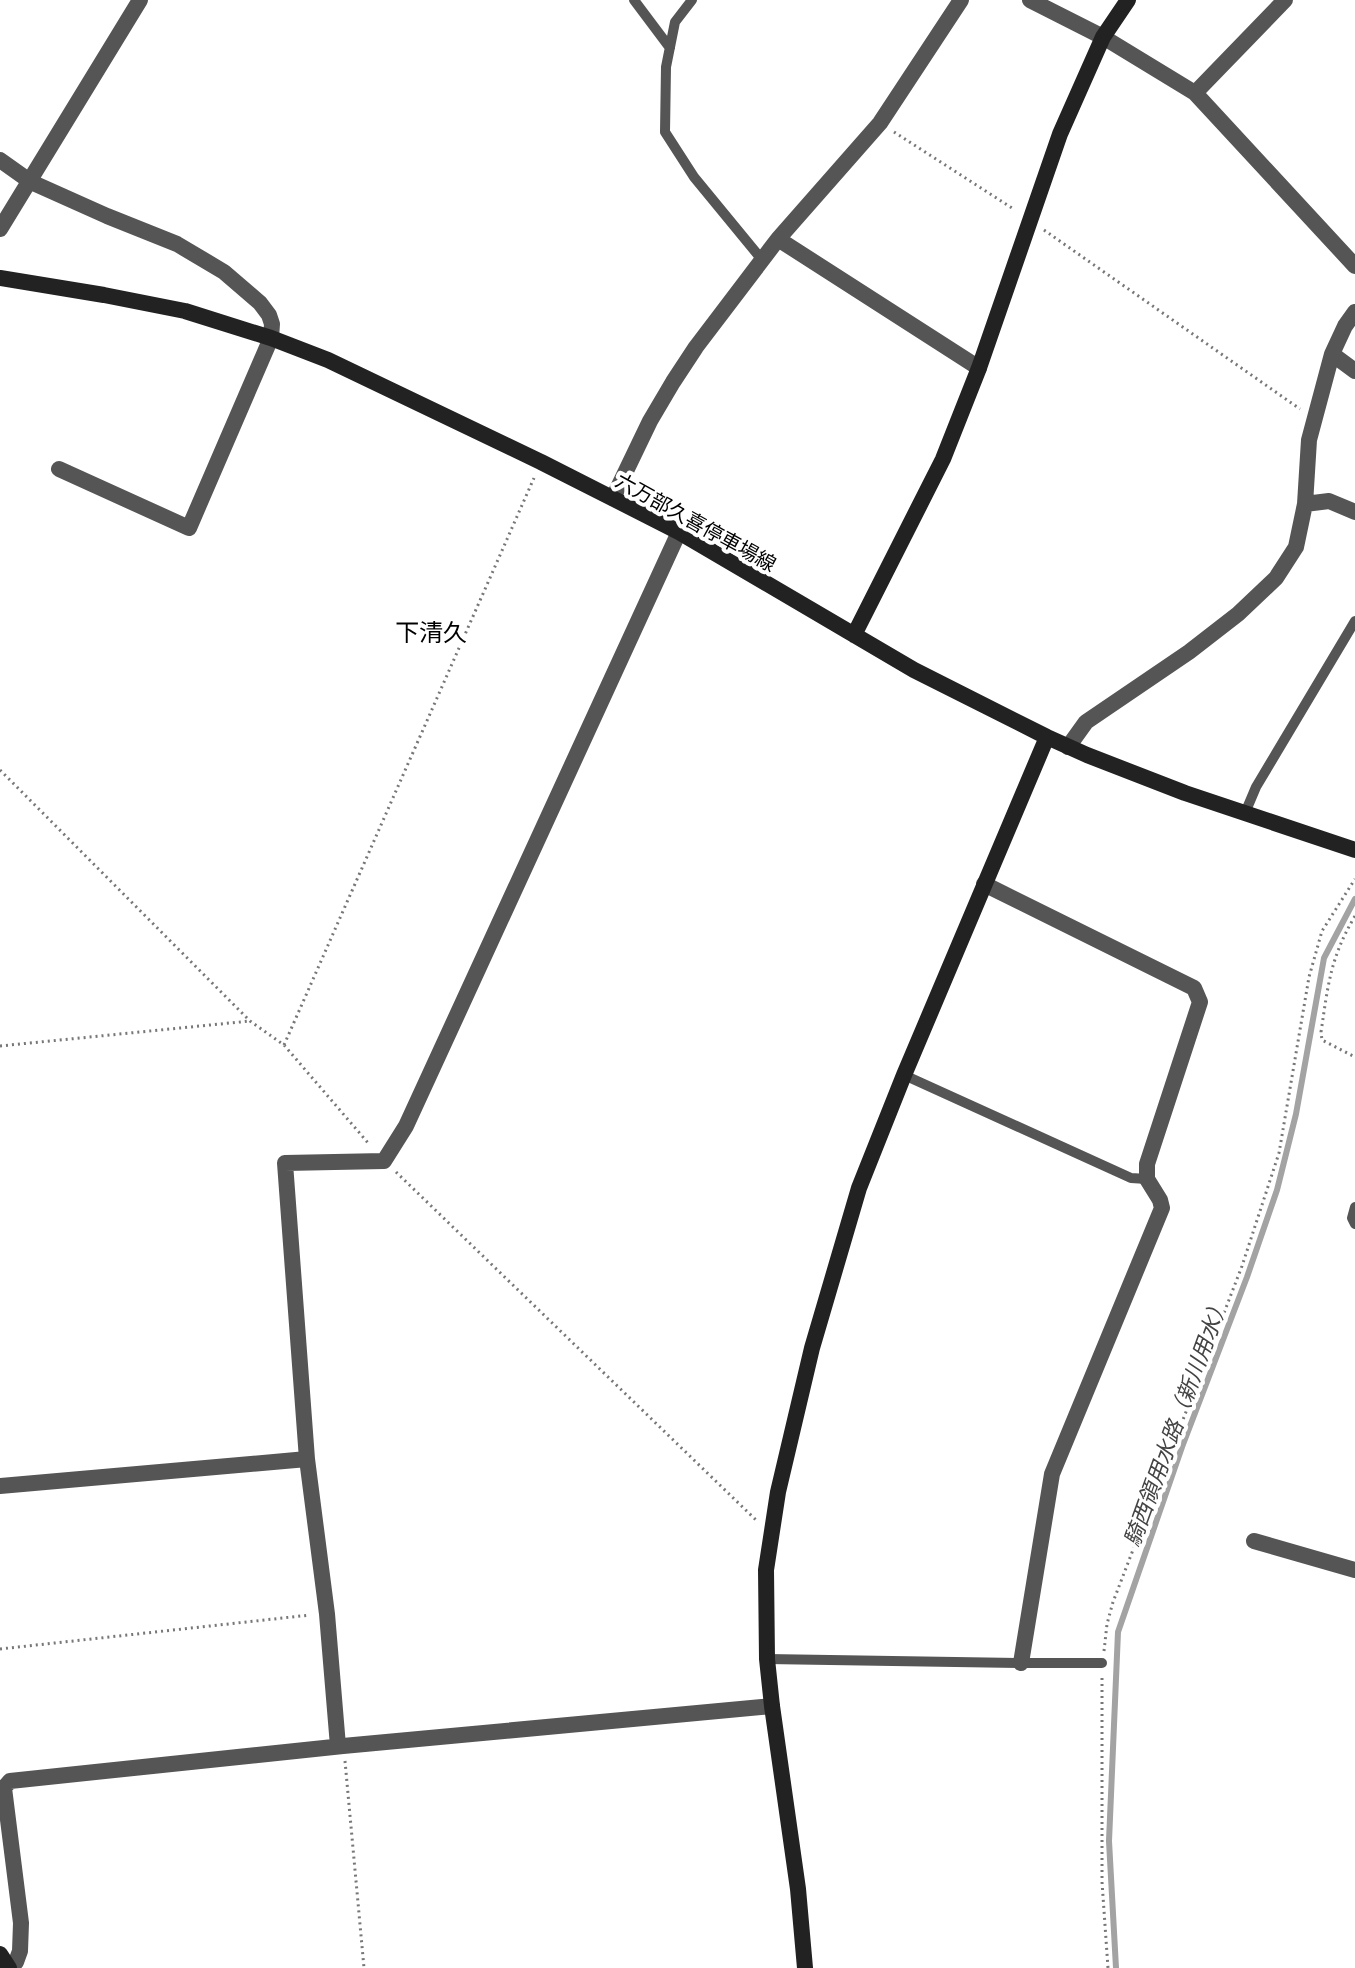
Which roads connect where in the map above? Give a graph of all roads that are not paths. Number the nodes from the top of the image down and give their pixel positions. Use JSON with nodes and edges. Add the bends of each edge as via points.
{"nodes":[{"id":1,"x":140,"y":0,"type":"edge"},
{"id":2,"x":634,"y":0,"type":"edge"},
{"id":3,"x":692,"y":0,"type":"edge"},
{"id":4,"x":961,"y":0,"type":"edge"},
{"id":5,"x":1030,"y":0,"type":"edge"},
{"id":6,"x":1128,"y":0,"type":"edge"},
{"id":7,"x":1285,"y":0,"type":"edge"},
{"id":8,"x":1103,"y":37,"type":"junction"},
{"id":9,"x":670,"y":48,"type":"junction"},
{"id":10,"x":1195,"y":93,"type":"junction"},
{"id":11,"x":0,"y":160,"type":"edge"},
{"id":12,"x":31,"y":182,"type":"junction"},
{"id":13,"x":0,"y":229,"type":"edge"},
{"id":14,"x":778,"y":239,"type":"junction"},
{"id":15,"x":763,"y":261,"type":"junction"},
{"id":16,"x":1355,"y":266,"type":"edge"},
{"id":17,"x":0,"y":278,"type":"edge"},
{"id":18,"x":1355,"y":312,"type":"edge"},
{"id":19,"x":271,"y":338,"type":"junction"},
{"id":20,"x":1332,"y":354,"type":"junction"},
{"id":21,"x":979,"y":368,"type":"junction"},
{"id":22,"x":1355,"y":371,"type":"edge"},
{"id":23,"x":59,"y":469,"type":"dead end"},
{"id":24,"x":613,"y":498,"type":"junction"},
{"id":25,"x":1305,"y":504,"type":"junction"},
{"id":26,"x":1355,"y":512,"type":"edge"},
{"id":27,"x":679,"y":532,"type":"junction"},
{"id":28,"x":1355,"y":621,"type":"edge"},
{"id":29,"x":854,"y":635,"type":"junction"},
{"id":30,"x":1047,"y":737,"type":"junction"},
{"id":31,"x":1068,"y":747,"type":"junction"},
{"id":32,"x":1245,"y":813,"type":"junction"},
{"id":33,"x":1355,"y":850,"type":"edge"},
{"id":34,"x":984,"y":884,"type":"junction"},
{"id":35,"x":904,"y":1075,"type":"junction"},
{"id":36,"x":1147,"y":1179,"type":"junction"},
{"id":37,"x":1355,"y":1207,"type":"edge"},
{"id":38,"x":1355,"y":1224,"type":"edge"},
{"id":39,"x":307,"y":1459,"type":"junction"},
{"id":40,"x":0,"y":1486,"type":"edge"},
{"id":41,"x":1254,"y":1541,"type":"dead end"},
{"id":42,"x":1355,"y":1570,"type":"edge"},
{"id":43,"x":767,"y":1659,"type":"junction"},
{"id":44,"x":1021,"y":1663,"type":"junction"},
{"id":45,"x":1102,"y":1663,"type":"road end"},
{"id":46,"x":772,"y":1706,"type":"junction"},
{"id":47,"x":341,"y":1746,"type":"junction"},
{"id":48,"x":0,"y":1954,"type":"edge"},
{"id":49,"x":9,"y":1968,"type":"edge"},
{"id":50,"x":805,"y":1968,"type":"edge"}],
"edges":[{"from":1,"to":12,"type":"street"},
{"from":2,"to":9,"type":"lane"},
{"from":3,"to":9,"type":"lane","via":[[675,22]]},
{"from":4,"to":14,"type":"street","via":[[880,123]]},
{"from":5,"to":8,"type":"street"},
{"from":6,"to":8,"type":"street"},
{"from":7,"to":10,"type":"street"},
{"from":8,"to":10,"type":"street"},
{"from":8,"to":21,"type":"street","via":[[1060,134]]},
{"from":9,"to":15,"type":"lane","via":[[665,132],[694,177]]},
{"from":10,"to":16,"type":"street"},
{"from":11,"to":12,"type":"street"},
{"from":12,"to":13,"type":"street"},
{"from":12,"to":19,"type":"street","via":[[177,244],[224,272],[269,315]]},
{"from":14,"to":15,"type":"street"},
{"from":14,"to":21,"type":"street"},
{"from":15,"to":24,"type":"street","via":[[673,382]]},
{"from":17,"to":19,"type":"street","name":"六万部久喜停車場線","via":[[185,311]]},
{"from":18,"to":20,"type":"street"},
{"from":19,"to":23,"type":"street","via":[[189,528]]},
{"from":19,"to":24,"type":"street","name":"六万部久喜停車場線","via":[[341,366]]},
{"from":20,"to":22,"type":"street"},
{"from":20,"to":25,"type":"street","via":[[1309,440]]},
{"from":21,"to":29,"type":"street","via":[[937,471]]},
{"from":24,"to":27,"type":"street","name":"六万部久喜停車場線"},
{"from":25,"to":26,"type":"street","via":[[1329,501]]},
{"from":25,"to":31,"type":"street","via":[[1296,547],[1276,578],[1189,652],[1086,722]]},
{"from":27,"to":29,"type":"street","name":"六万部久喜停車場線"},
{"from":27,"to":39,"type":"street","via":[[406,1126],[384,1161],[285,1163]]},
{"from":28,"to":32,"type":"lane"},
{"from":29,"to":30,"type":"street","name":"六万部久喜停車場線"},
{"from":30,"to":31,"type":"street","name":"六万部久喜停車場線"},
{"from":30,"to":34,"type":"street"},
{"from":31,"to":32,"type":"street","name":"六万部久喜停車場線"},
{"from":32,"to":33,"type":"street","name":"六万部久喜停車場線"},
{"from":34,"to":35,"type":"street"},
{"from":34,"to":36,"type":"street","via":[[1194,988],[1200,1002],[1147,1164]]},
{"from":35,"to":36,"type":"lane","via":[[1131,1178]]},
{"from":35,"to":43,"type":"street","via":[[859,1188],[812,1348],[778,1492],[766,1570]]},
{"from":36,"to":44,"type":"street","via":[[1162,1208],[1052,1474]]},
{"from":37,"to":38,"type":"lane"},
{"from":39,"to":40,"type":"street"},
{"from":39,"to":47,"type":"street"},
{"from":41,"to":42,"type":"street"},
{"from":43,"to":44,"type":"lane"},
{"from":43,"to":46,"type":"street"},
{"from":44,"to":45,"type":"lane"},
{"from":46,"to":47,"type":"street"},
{"from":46,"to":50,"type":"street"},
{"from":47,"to":49,"type":"street","via":[[10,1781],[4,1788],[21,1923],[20,1951]]},
{"from":48,"to":49,"type":"street"}]}
